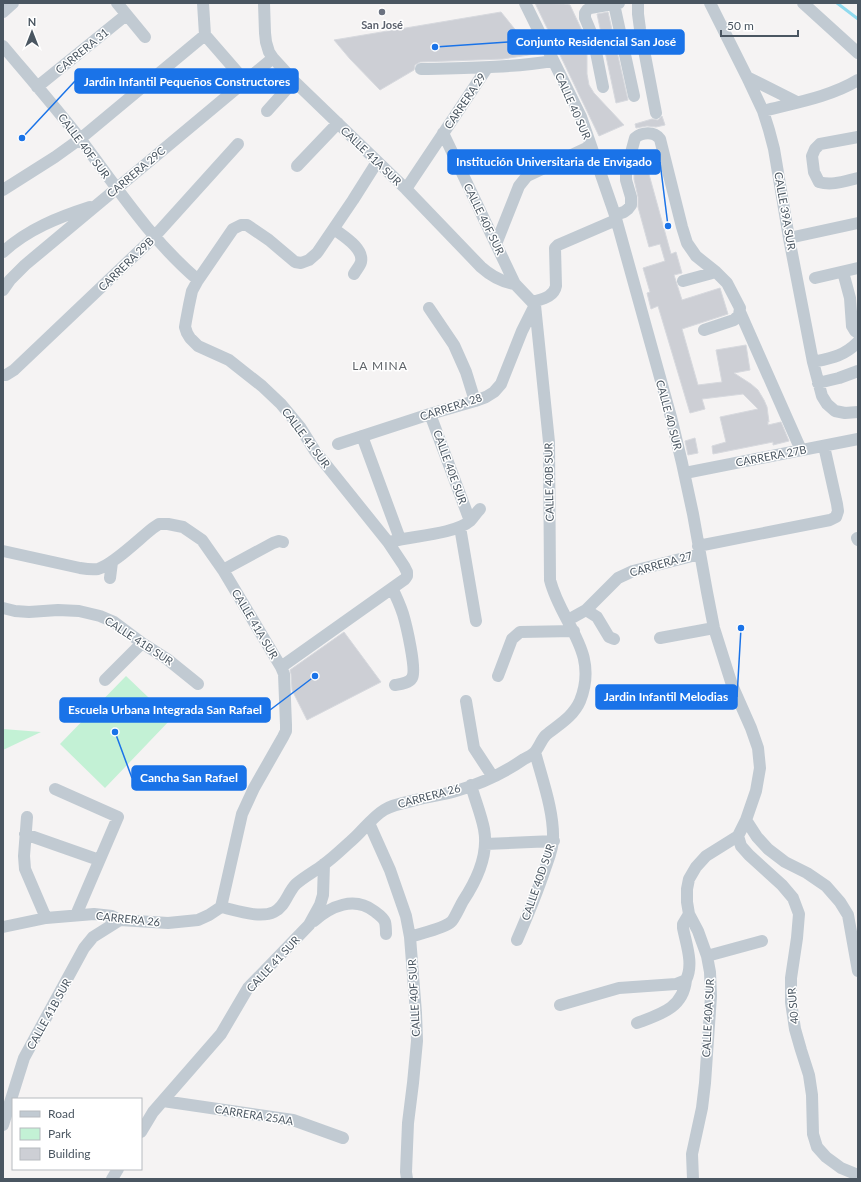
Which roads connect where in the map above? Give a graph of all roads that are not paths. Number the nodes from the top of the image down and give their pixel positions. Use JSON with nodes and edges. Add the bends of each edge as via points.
{"nodes":[{"id":1,"x":13,"y":3,"type":"edge"},
{"id":2,"x":117,"y":3,"type":"edge"},
{"id":3,"x":203,"y":3,"type":"edge"},
{"id":4,"x":264,"y":3,"type":"edge"},
{"id":5,"x":525,"y":3,"type":"edge"},
{"id":6,"x":617,"y":3,"type":"edge"},
{"id":7,"x":636,"y":3,"type":"edge"},
{"id":8,"x":803,"y":3,"type":"edge"},
{"id":9,"x":712,"y":4,"type":"edge"},
{"id":10,"x":3,"y":12,"type":"edge"},
{"id":11,"x":126,"y":15,"type":"junction"},
{"id":12,"x":205,"y":35,"type":"junction"},
{"id":13,"x":145,"y":37,"type":"dead end"},
{"id":14,"x":3,"y":46,"type":"edge"},
{"id":15,"x":858,"y":53,"type":"edge"},
{"id":16,"x":273,"y":58,"type":"junction"},
{"id":17,"x":553,"y":61,"type":"junction"},
{"id":18,"x":487,"y":68,"type":"junction"},
{"id":19,"x":421,"y":69,"type":"dead end"},
{"id":20,"x":747,"y":77,"type":"junction"},
{"id":21,"x":858,"y":80,"type":"edge"},
{"id":22,"x":245,"y":81,"type":"junction"},
{"id":23,"x":294,"y":81,"type":"junction"},
{"id":24,"x":37,"y":87,"type":"junction"},
{"id":25,"x":603,"y":87,"type":"dead end"},
{"id":26,"x":634,"y":96,"type":"dead end"},
{"id":27,"x":797,"y":102,"type":"junction"},
{"id":28,"x":267,"y":111,"type":"dead end"},
{"id":29,"x":763,"y":111,"type":"junction"},
{"id":30,"x":656,"y":114,"type":"dead end"},
{"id":31,"x":338,"y":123,"type":"junction"},
{"id":32,"x":443,"y":133,"type":"junction"},
{"id":33,"x":858,"y":137,"type":"edge"},
{"id":34,"x":80,"y":139,"type":"junction"},
{"id":35,"x":238,"y":144,"type":"dead end"},
{"id":36,"x":591,"y":146,"type":"junction"},
{"id":37,"x":377,"y":162,"type":"junction"},
{"id":38,"x":297,"y":166,"type":"dead end"},
{"id":39,"x":858,"y":178,"type":"edge"},
{"id":40,"x":117,"y":189,"type":"junction"},
{"id":41,"x":406,"y":189,"type":"junction"},
{"id":42,"x":3,"y":190,"type":"edge"},
{"id":43,"x":97,"y":204,"type":"junction"},
{"id":44,"x":616,"y":217,"type":"junction"},
{"id":45,"x":858,"y":223,"type":"edge"},
{"id":46,"x":334,"y":229,"type":"junction"},
{"id":47,"x":154,"y":237,"type":"junction"},
{"id":48,"x":789,"y":238,"type":"junction"},
{"id":49,"x":496,"y":244,"type":"junction"},
{"id":50,"x":6,"y":245,"type":"edge"},
{"id":51,"x":858,"y":268,"type":"edge"},
{"id":52,"x":716,"y":272,"type":"junction"},
{"id":53,"x":843,"y":272,"type":"junction"},
{"id":54,"x":354,"y":274,"type":"dead end"},
{"id":55,"x":815,"y":278,"type":"dead end"},
{"id":56,"x":198,"y":280,"type":"junction"},
{"id":57,"x":683,"y":282,"type":"dead end"},
{"id":58,"x":515,"y":284,"type":"junction"},
{"id":59,"x":3,"y":290,"type":"edge"},
{"id":60,"x":534,"y":303,"type":"junction"},
{"id":61,"x":429,"y":308,"type":"dead end"},
{"id":62,"x":740,"y":312,"type":"junction"},
{"id":63,"x":704,"y":330,"type":"dead end"},
{"id":64,"x":858,"y":333,"type":"edge"},
{"id":65,"x":858,"y":342,"type":"edge"},
{"id":66,"x":813,"y":362,"type":"junction"},
{"id":67,"x":858,"y":371,"type":"edge"},
{"id":68,"x":4,"y":375,"type":"edge"},
{"id":69,"x":818,"y":383,"type":"junction"},
{"id":70,"x":475,"y":401,"type":"junction"},
{"id":71,"x":858,"y":412,"type":"edge"},
{"id":72,"x":430,"y":414,"type":"junction"},
{"id":73,"x":362,"y":436,"type":"junction"},
{"id":74,"x":858,"y":439,"type":"edge"},
{"id":75,"x":338,"y":444,"type":"dead end"},
{"id":76,"x":824,"y":446,"type":"junction"},
{"id":77,"x":801,"y":450,"type":"junction"},
{"id":78,"x":684,"y":473,"type":"junction"},
{"id":79,"x":480,"y":509,"type":"dead end"},
{"id":80,"x":465,"y":524,"type":"junction"},
{"id":81,"x":394,"y":541,"type":"junction"},
{"id":82,"x":283,"y":542,"type":"dead end"},
{"id":83,"x":699,"y":550,"type":"junction"},
{"id":84,"x":3,"y":551,"type":"edge"},
{"id":85,"x":112,"y":562,"type":"junction"},
{"id":86,"x":223,"y":570,"type":"junction"},
{"id":87,"x":110,"y":578,"type":"dead end"},
{"id":88,"x":392,"y":588,"type":"junction"},
{"id":89,"x":3,"y":608,"type":"edge"},
{"id":90,"x":586,"y":610,"type":"junction"},
{"id":91,"x":476,"y":621,"type":"dead end"},
{"id":92,"x":571,"y":626,"type":"junction"},
{"id":93,"x":714,"y":628,"type":"junction"},
{"id":94,"x":660,"y":638,"type":"dead end"},
{"id":95,"x":614,"y":639,"type":"dead end"},
{"id":96,"x":142,"y":644,"type":"junction"},
{"id":97,"x":281,"y":667,"type":"junction"},
{"id":98,"x":498,"y":676,"type":"dead end"},
{"id":99,"x":105,"y":680,"type":"dead end"},
{"id":100,"x":585,"y":681,"type":"joint"},
{"id":101,"x":198,"y":684,"type":"dead end"},
{"id":102,"x":395,"y":685,"type":"dead end"},
{"id":103,"x":466,"y":701,"type":"dead end"},
{"id":104,"x":535,"y":752,"type":"junction"},
{"id":105,"x":493,"y":777,"type":"junction"},
{"id":106,"x":470,"y":785,"type":"junction"},
{"id":107,"x":55,"y":789,"type":"dead end"},
{"id":108,"x":28,"y":817,"type":"dead end"},
{"id":109,"x":746,"y":820,"type":"junction"},
{"id":110,"x":369,"y":823,"type":"junction"},
{"id":111,"x":25,"y":834,"type":"junction"},
{"id":112,"x":738,"y":836,"type":"junction"},
{"id":113,"x":554,"y":841,"type":"junction"},
{"id":114,"x":485,"y":844,"type":"junction"},
{"id":115,"x":99,"y":860,"type":"junction"},
{"id":116,"x":324,"y":864,"type":"junction"},
{"id":117,"x":221,"y":907,"type":"junction"},
{"id":118,"x":689,"y":914,"type":"junction"},
{"id":119,"x":76,"y":915,"type":"junction"},
{"id":120,"x":46,"y":918,"type":"junction"},
{"id":121,"x":120,"y":920,"type":"junction"},
{"id":122,"x":310,"y":925,"type":"junction"},
{"id":123,"x":3,"y":927,"type":"edge"},
{"id":124,"x":386,"y":934,"type":"dead end"},
{"id":125,"x":410,"y":937,"type":"junction"},
{"id":126,"x":517,"y":940,"type":"dead end"},
{"id":127,"x":762,"y":941,"type":"dead end"},
{"id":128,"x":707,"y":956,"type":"junction"},
{"id":129,"x":858,"y":971,"type":"edge"},
{"id":130,"x":686,"y":980,"type":"junction"},
{"id":131,"x":560,"y":1005,"type":"dead end"},
{"id":132,"x":637,"y":1023,"type":"dead end"},
{"id":133,"x":163,"y":1101,"type":"junction"},
{"id":134,"x":3,"y":1125,"type":"edge"},
{"id":135,"x":142,"y":1130,"type":"edge"},
{"id":136,"x":343,"y":1138,"type":"dead end"},
{"id":137,"x":117,"y":1170,"type":"edge"},
{"id":138,"x":858,"y":1174,"type":"edge"},
{"id":139,"x":112,"y":1179,"type":"edge"},
{"id":140,"x":407,"y":1179,"type":"edge"},
{"id":141,"x":693,"y":1179,"type":"edge"}],
"edges":[{"from":1,"to":10,"type":"street"},
{"from":2,"to":11,"type":"street"},
{"from":3,"to":12,"type":"street"},
{"from":4,"to":16,"type":"street","name":"CALLE 41A SUR","via":[[266,38]]},
{"from":5,"to":17,"type":"street","name":"CALLE 40 SUR"},
{"from":6,"to":25,"type":"street","via":[[590,8],[585,13],[593,37]]},
{"from":6,"to":26,"type":"street"},
{"from":7,"to":30,"type":"street"},
{"from":8,"to":15,"type":"street"},
{"from":9,"to":20,"type":"street","name":"CALLE 39A SUR"},
{"from":11,"to":13,"type":"street"},
{"from":11,"to":24,"type":"street","name":"CARRERA 31"},
{"from":12,"to":22,"type":"street"},
{"from":12,"to":34,"type":"street"},
{"from":14,"to":24,"type":"street","name":"CALLE 40F SUR"},
{"from":16,"to":22,"type":"street","name":"CARRERA 29C"},
{"from":16,"to":23,"type":"street","name":"CALLE 41A SUR"},
{"from":17,"to":18,"type":"street","name":"CARRERA 29"},
{"from":17,"to":36,"type":"street","name":"CALLE 40 SUR"},
{"from":18,"to":19,"type":"street"},
{"from":18,"to":32,"type":"street","name":"CARRERA 29"},
{"from":20,"to":27,"type":"street"},
{"from":20,"to":29,"type":"street","name":"CALLE 39A SUR"},
{"from":21,"to":27,"type":"street","via":[[848,86]]},
{"from":22,"to":40,"type":"street","name":"CARRERA 29C"},
{"from":23,"to":28,"type":"street"},
{"from":23,"to":31,"type":"street","name":"CALLE 41A SUR"},
{"from":24,"to":34,"type":"street","name":"CALLE 40F SUR"},
{"from":27,"to":29,"type":"street"},
{"from":29,"to":48,"type":"street","name":"CALLE 39A SUR","via":[[774,149]]},
{"from":31,"to":37,"type":"street","name":"CALLE 41A SUR"},
{"from":31,"to":38,"type":"street"},
{"from":32,"to":41,"type":"street","name":"CARRERA 29"},
{"from":32,"to":49,"type":"street","name":"CALLE 40F SUR"},
{"from":33,"to":39,"type":"street","via":[[820,144],[812,156],[814,172],[819,182],[833,184]]},
{"from":34,"to":40,"type":"street","name":"CALLE 40F SUR"},
{"from":34,"to":42,"type":"street"},
{"from":35,"to":47,"type":"street","name":"CARRERA 29B"},
{"from":36,"to":44,"type":"street","name":"CALLE 40 SUR"},
{"from":36,"to":49,"type":"street","via":[[526,176],[519,186]]},
{"from":37,"to":41,"type":"street","name":"CALLE 41A SUR"},
{"from":37,"to":46,"type":"street"},
{"from":40,"to":43,"type":"street","name":"CARRERA 29C"},
{"from":40,"to":47,"type":"street","name":"CALLE 40F SUR"},
{"from":41,"to":58,"type":"street","name":"CALLE 41A SUR","via":[[487,272],[500,280]]},
{"from":43,"to":50,"type":"street","via":[[48,223]]},
{"from":43,"to":59,"type":"street","name":"CARRERA 29C","via":[[25,265]]},
{"from":44,"to":52,"type":"street","via":[[631,204],[626,171],[635,138],[648,133],[656,135],[660,139],[685,237],[696,256]]},
{"from":44,"to":60,"type":"street","via":[[555,248],[555,291]]},
{"from":44,"to":78,"type":"street","name":"CALLE 40 SUR"},
{"from":45,"to":48,"type":"street"},
{"from":46,"to":54,"type":"street","via":[[359,250],[360,264]]},
{"from":46,"to":56,"type":"street","via":[[317,252],[309,260],[301,263],[295,262],[247,225],[242,225],[233,229]]},
{"from":47,"to":56,"type":"street","name":"CALLE 40F SUR"},
{"from":47,"to":68,"type":"street","name":"CARRERA 29B","via":[[14,370]]},
{"from":48,"to":66,"type":"street","name":"CALLE 39A SUR"},
{"from":49,"to":58,"type":"street","name":"CALLE 40F SUR"},
{"from":51,"to":53,"type":"street"},
{"from":52,"to":57,"type":"street"},
{"from":52,"to":62,"type":"street","via":[[727,283]]},
{"from":53,"to":55,"type":"street"},
{"from":53,"to":64,"type":"street","via":[[850,298],[852,326]]},
{"from":56,"to":81,"type":"street","name":"CALLE 41 SUR","via":[[188,305],[185,327],[190,338],[198,346],[229,360],[281,404],[315,450]]},
{"from":58,"to":60,"type":"street"},
{"from":60,"to":70,"type":"street","name":"CARRERA 28","via":[[501,384],[494,392]]},
{"from":60,"to":92,"type":"street","name":"CALLE 40B SUR","via":[[549,442],[550,580]]},
{"from":61,"to":70,"type":"street","via":[[454,345]]},
{"from":62,"to":63,"type":"street","via":[[734,320]]},
{"from":62,"to":77,"type":"street"},
{"from":65,"to":66,"type":"street","via":[[834,358]]},
{"from":66,"to":69,"type":"street","name":"CALLE 39A SUR"},
{"from":67,"to":69,"type":"street"},
{"from":69,"to":71,"type":"street","name":"CALLE 39A SUR","via":[[822,396],[835,411]]},
{"from":70,"to":72,"type":"street","name":"CARRERA 28"},
{"from":72,"to":73,"type":"street","name":"CARRERA 28"},
{"from":72,"to":80,"type":"street","name":"CALLE 40E SUR"},
{"from":73,"to":75,"type":"street","name":"CARRERA 28"},
{"from":73,"to":81,"type":"street"},
{"from":74,"to":76,"type":"street","name":"CARRERA 27B"},
{"from":76,"to":77,"type":"street","name":"CARRERA 27B"},
{"from":76,"to":83,"type":"street","name":"CARRERA 27","via":[[837,504],[836,517]]},
{"from":77,"to":78,"type":"street","name":"CARRERA 27B"},
{"from":78,"to":83,"type":"street","name":"CALLE 40 SUR"},
{"from":79,"to":80,"type":"street"},
{"from":80,"to":81,"type":"street"},
{"from":80,"to":91,"type":"street","name":"CALLE 40E SUR"},
{"from":81,"to":88,"type":"street","name":"CALLE 41 SUR","via":[[407,576]]},
{"from":82,"to":86,"type":"street","via":[[272,543]]},
{"from":83,"to":90,"type":"street","name":"CARRERA 27","via":[[618,578]]},
{"from":83,"to":93,"type":"street","name":"CALLE 40 SUR"},
{"from":84,"to":85,"type":"street","name":"CALLE 41A SUR","via":[[91,570]]},
{"from":85,"to":86,"type":"street","name":"CALLE 41A SUR","via":[[153,528],[159,524],[168,524],[183,527],[202,540]]},
{"from":85,"to":87,"type":"street"},
{"from":86,"to":97,"type":"street","name":"CALLE 41A SUR"},
{"from":88,"to":97,"type":"street"},
{"from":88,"to":102,"type":"street","via":[[402,613],[414,670],[411,679]]},
{"from":89,"to":96,"type":"street","name":"CALLE 41B SUR","via":[[29,612],[78,611],[100,616],[114,622]]},
{"from":90,"to":92,"type":"street","name":"CARRERA 27"},
{"from":90,"to":95,"type":"street","via":[[597,617],[609,637]]},
{"from":92,"to":98,"type":"street","via":[[520,632],[512,639]]},
{"from":92,"to":100,"type":"street","name":"CALLE 40B SUR","via":[[584,660]]},
{"from":93,"to":94,"type":"street"},
{"from":93,"to":109,"type":"street","name":"CALLE 40 SUR","via":[[732,685],[758,748],[760,768],[756,791]]},
{"from":96,"to":99,"type":"street"},
{"from":96,"to":101,"type":"street","name":"CALLE 41B SUR","via":[[168,659]]},
{"from":97,"to":117,"type":"street","name":"CALLE 41A SUR","via":[[284,674],[286,731],[242,814]]},
{"from":100,"to":104,"type":"street","name":"CARRERA 26","via":[[575,709],[545,736]]},
{"from":103,"to":105,"type":"street","via":[[474,748]]},
{"from":104,"to":105,"type":"street","name":"CARRERA 26"},
{"from":104,"to":113,"type":"street","name":"CALLE 40D SUR","via":[[548,802]]},
{"from":105,"to":106,"type":"street","name":"CARRERA 26"},
{"from":106,"to":110,"type":"street","name":"CARRERA 26","via":[[395,805],[382,811]]},
{"from":106,"to":114,"type":"street","via":[[481,818]]},
{"from":107,"to":115,"type":"street","via":[[118,817]]},
{"from":108,"to":111,"type":"street"},
{"from":109,"to":112,"type":"street","name":"CALLE 40 SUR"},
{"from":109,"to":129,"type":"street","via":[[757,838],[768,849],[826,886],[840,902],[848,915]]},
{"from":110,"to":116,"type":"street","name":"CARRERA 26"},
{"from":110,"to":125,"type":"street","name":"CALLE 40F SUR","via":[[390,870],[406,916]]},
{"from":111,"to":115,"type":"street"},
{"from":111,"to":120,"type":"street","via":[[25,869]]},
{"from":112,"to":118,"type":"street","name":"CALLE 40A SUR","via":[[706,856],[696,867],[687,889]]},
{"from":112,"to":138,"type":"street","name":"40 SUR","via":[[741,846],[793,898],[799,914],[791,978],[791,1002],[797,1036],[809,1076],[813,1134],[817,1147],[826,1157],[841,1168]]},
{"from":113,"to":114,"type":"street"},
{"from":113,"to":126,"type":"street","name":"CALLE 40D SUR"},
{"from":114,"to":125,"type":"street","via":[[475,882],[452,922]]},
{"from":115,"to":119,"type":"street"},
{"from":116,"to":117,"type":"street","name":"CARRERA 26","via":[[296,885],[282,906],[273,913],[256,914]]},
{"from":116,"to":122,"type":"street","name":"CALLE 41 SUR","via":[[323,895]]},
{"from":117,"to":121,"type":"street","name":"CARRERA 26","via":[[198,920],[168,923]]},
{"from":118,"to":128,"type":"street","name":"CALLE 40A SUR"},
{"from":118,"to":130,"type":"street","via":[[683,924],[690,969]]},
{"from":119,"to":120,"type":"street","name":"CARRERA 26"},
{"from":119,"to":121,"type":"street","name":"CARRERA 26","via":[[104,915]]},
{"from":120,"to":123,"type":"street","name":"CARRERA 26"},
{"from":121,"to":134,"type":"street","name":"CALLE 41B SUR","via":[[93,938],[84,948],[24,1058]]},
{"from":122,"to":124,"type":"street","via":[[327,911],[344,904],[358,903],[382,917]]},
{"from":122,"to":133,"type":"street","name":"CALLE 41 SUR","via":[[248,988],[221,1034]]},
{"from":125,"to":140,"type":"street","name":"CALLE 40F SUR","via":[[417,1041],[408,1123]]},
{"from":127,"to":128,"type":"street"},
{"from":128,"to":141,"type":"street","name":"CALLE 40A SUR","via":[[711,996],[702,1108],[692,1154]]},
{"from":130,"to":131,"type":"street","via":[[676,984],[619,988]]},
{"from":130,"to":132,"type":"street","via":[[682,997],[675,1005]]},
{"from":133,"to":135,"type":"street","name":"CALLE 41 SUR"},
{"from":133,"to":136,"type":"street","name":"CARRERA 25AA","via":[[293,1120]]},
{"from":137,"to":139,"type":"street"}]}
